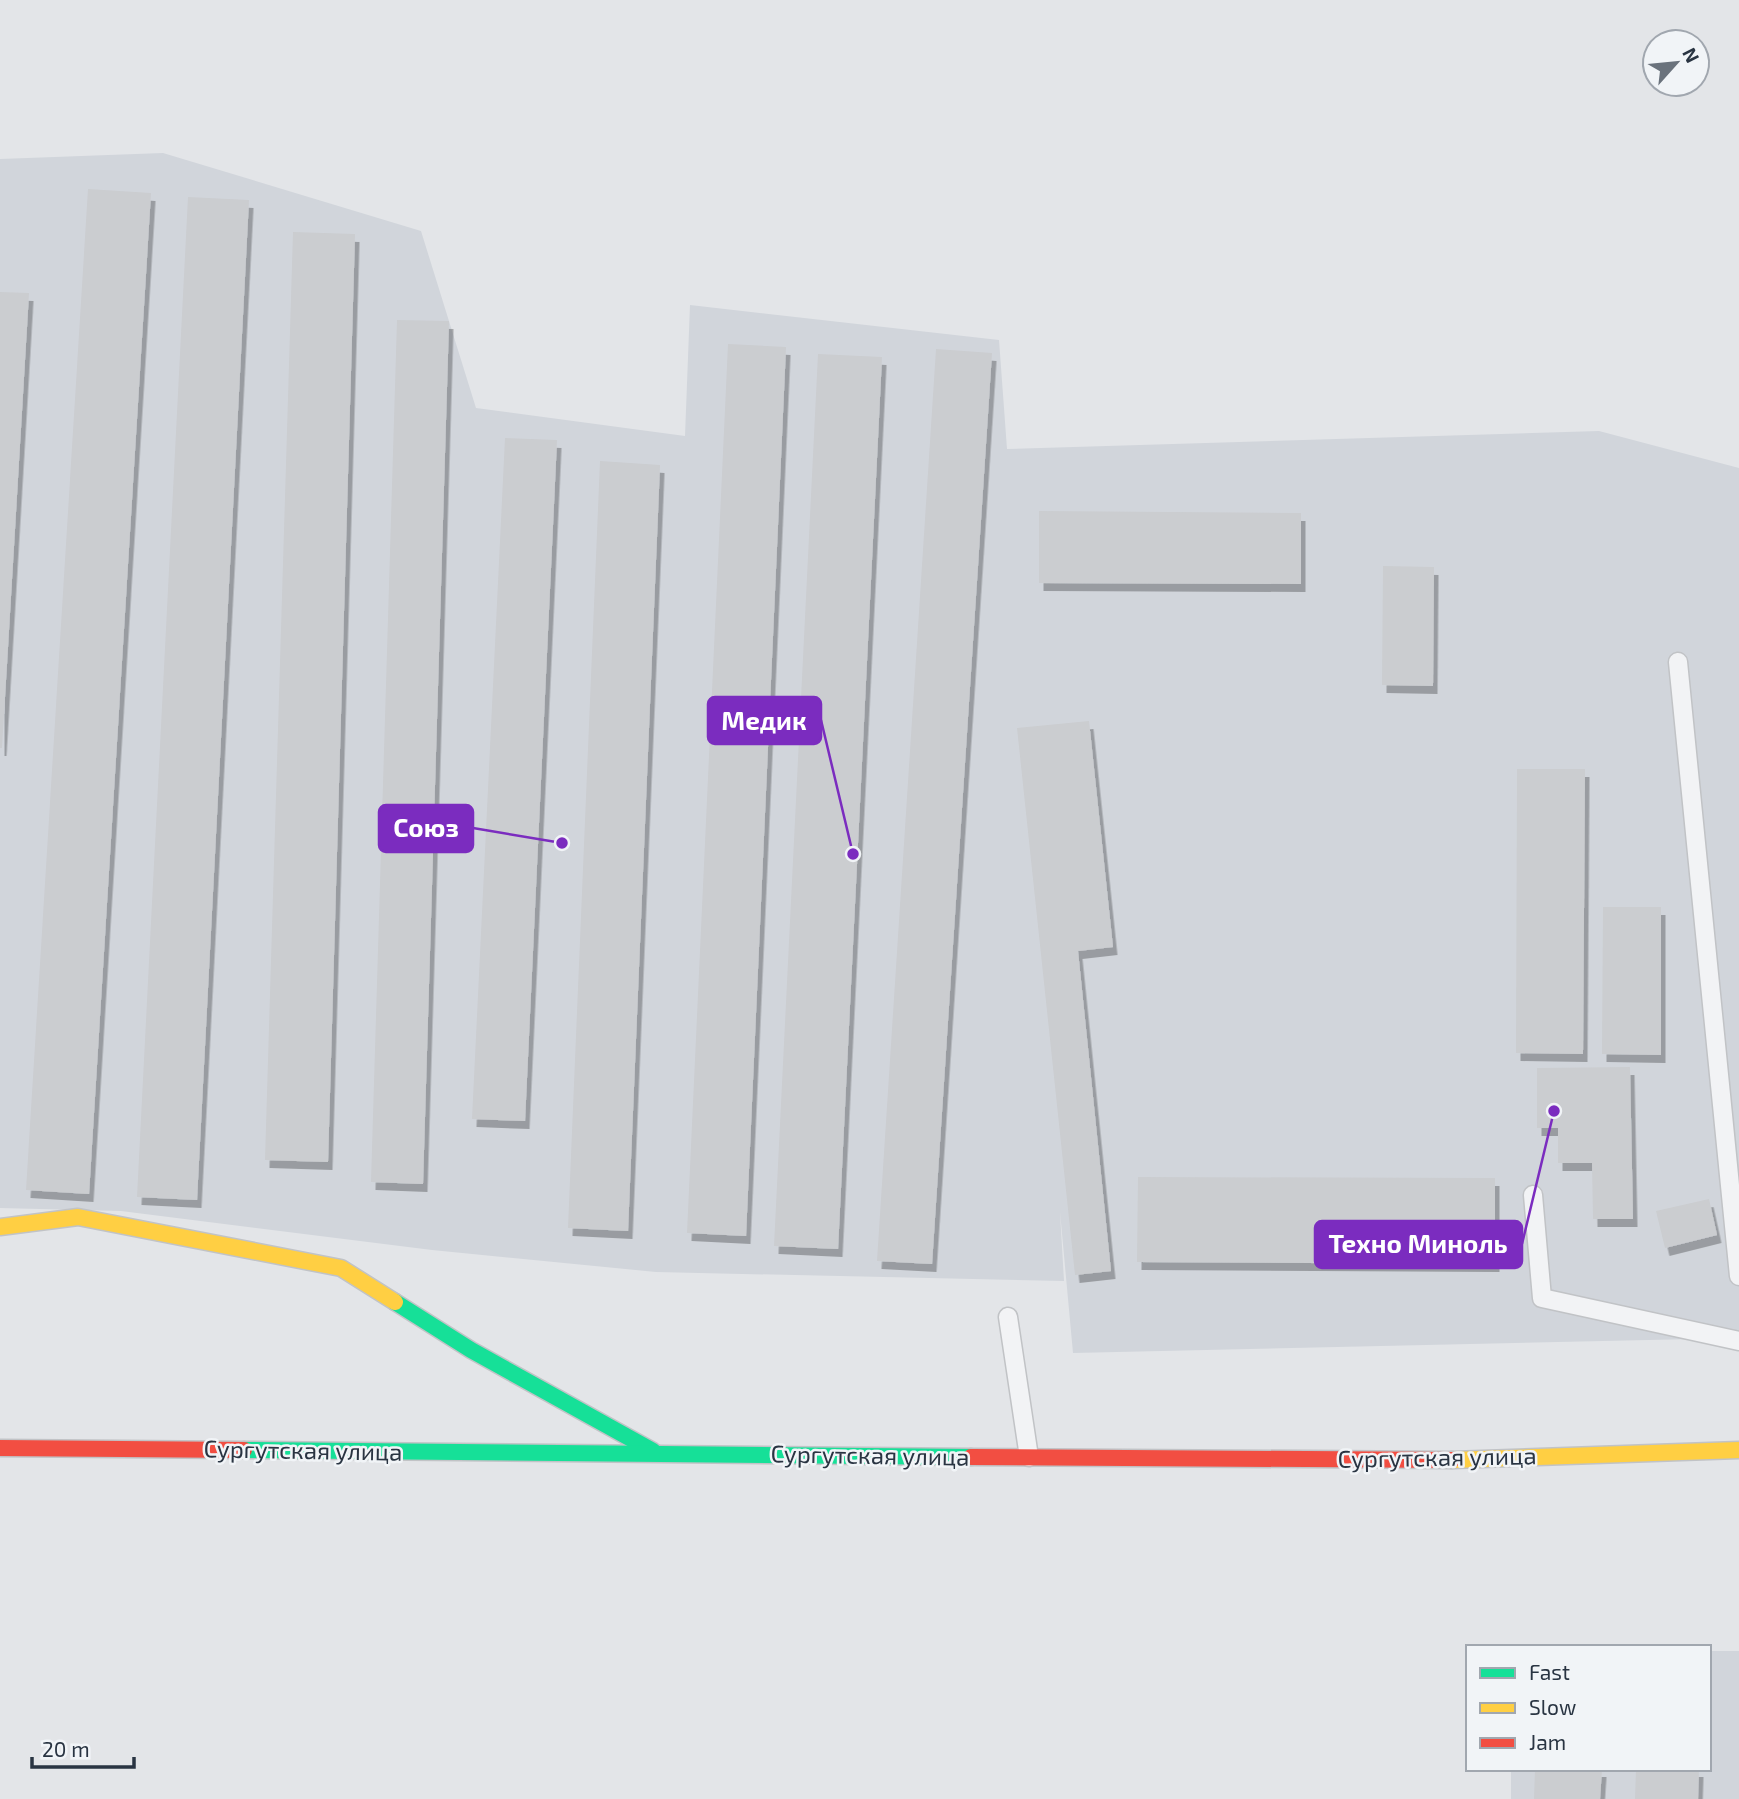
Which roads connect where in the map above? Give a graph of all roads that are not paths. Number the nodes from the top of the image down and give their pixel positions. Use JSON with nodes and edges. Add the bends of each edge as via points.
{"nodes":[{"id":1,"x":1678,"y":662,"type":"dead end"},
{"id":2,"x":1533,"y":1195,"type":"dead end"},
{"id":3,"x":0,"y":1227,"type":"edge"},
{"id":4,"x":1739,"y":1276,"type":"edge"},
{"id":5,"x":1008,"y":1317,"type":"dead end"},
{"id":6,"x":1739,"y":1342,"type":"edge"},
{"id":7,"x":0,"y":1448,"type":"edge"},
{"id":8,"x":1739,"y":1450,"type":"edge"},
{"id":9,"x":658,"y":1454,"type":"junction"},
{"id":10,"x":1029,"y":1457,"type":"junction"}],
"edges":[{"from":1,"to":4,"type":"lane"},
{"from":2,"to":6,"type":"lane","via":[[1542,1298]]},
{"from":3,"to":9,"type":"street","via":[[78,1217],[341,1268],[471,1350]]},
{"from":5,"to":10,"type":"lane"},
{"from":7,"to":9,"type":"street","name":"Сургутская улица"},
{"from":8,"to":10,"type":"street","name":"Сургутская улица","via":[[1422,1461]]},
{"from":9,"to":10,"type":"street","name":"Сургутская улица"}]}
